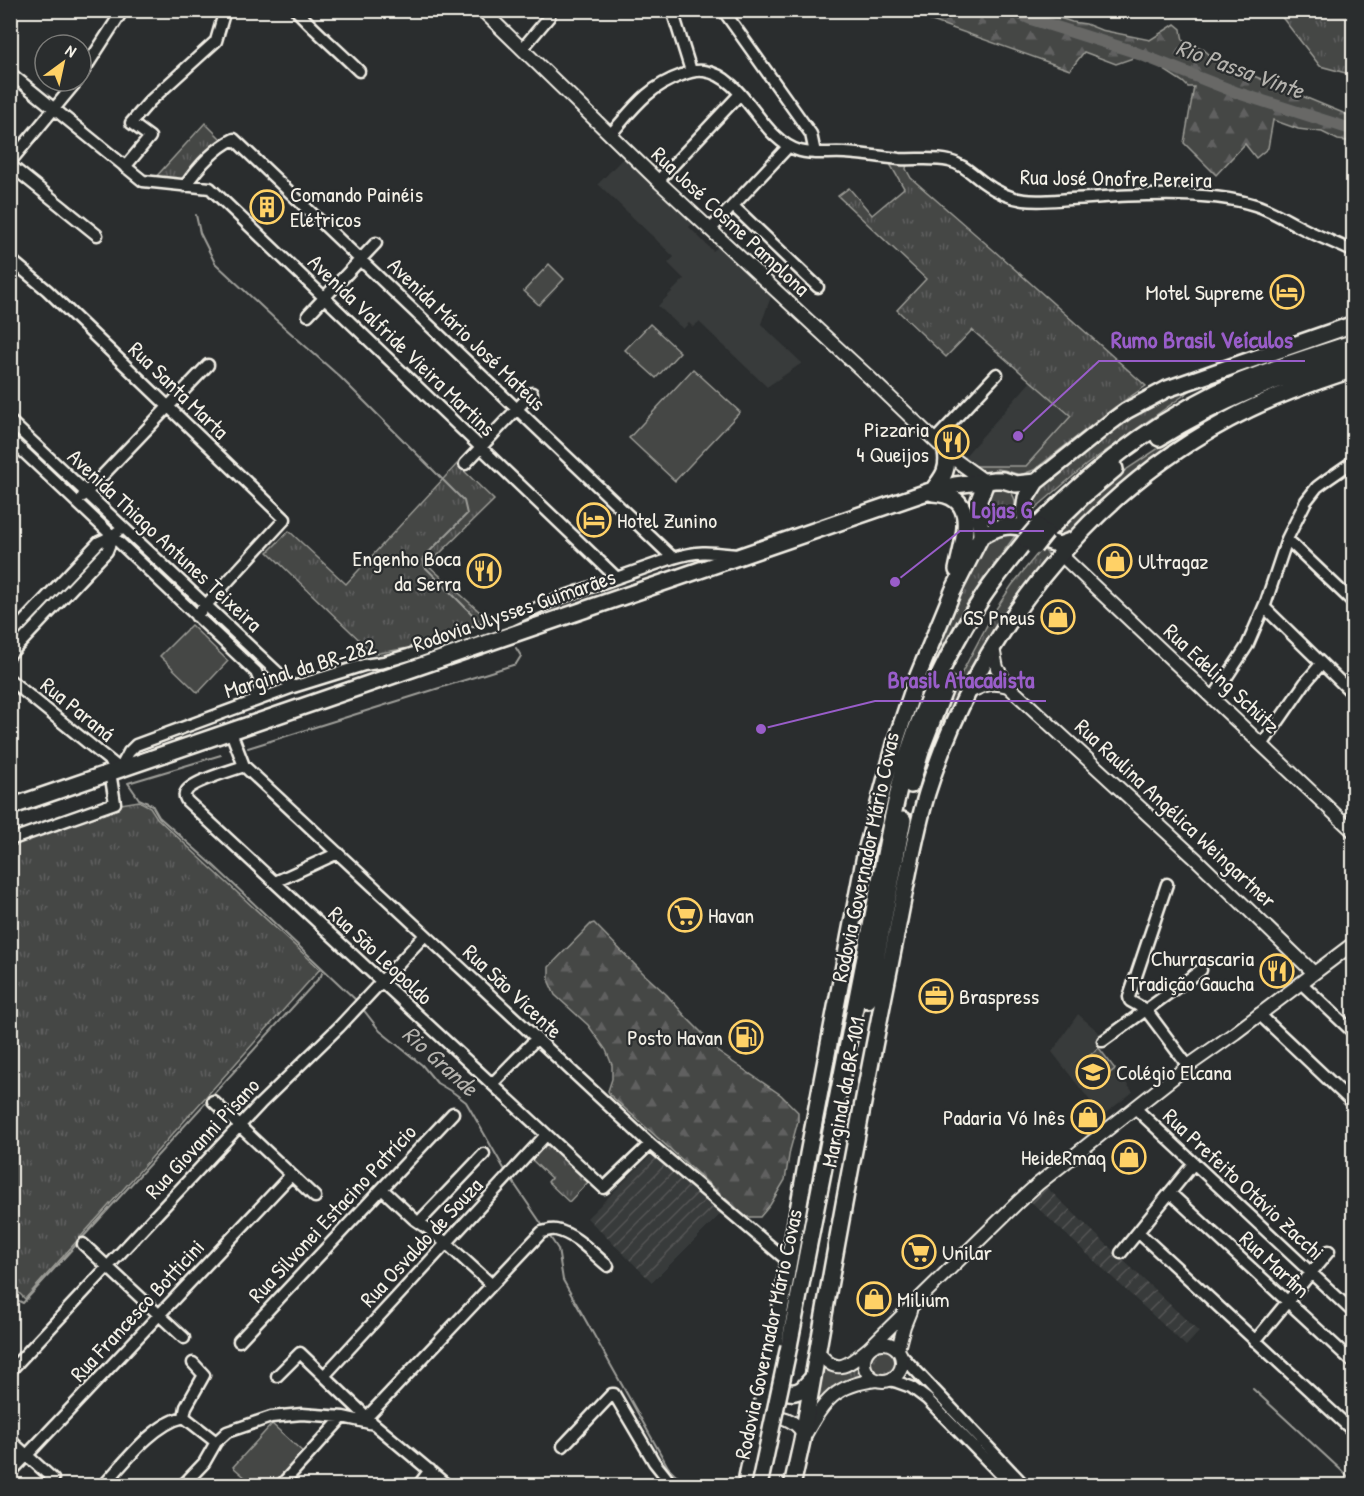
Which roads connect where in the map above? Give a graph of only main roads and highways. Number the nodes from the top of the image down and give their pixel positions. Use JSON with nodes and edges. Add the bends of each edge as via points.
{"nodes":[{"id":1,"x":482,"y":10,"type":"edge"},
{"id":2,"x":1353,"y":324,"type":"edge"},
{"id":3,"x":1353,"y":342,"type":"edge"},
{"id":4,"x":1353,"y":353,"type":"edge"},
{"id":5,"x":1234,"y":365,"type":"junction"},
{"id":6,"x":1353,"y":369,"type":"edge"},
{"id":7,"x":1323,"y":379,"type":"junction"},
{"id":8,"x":1234,"y":397,"type":"junction"},
{"id":9,"x":945,"y":450,"type":"junction"},
{"id":10,"x":1104,"y":464,"type":"junction"},
{"id":11,"x":986,"y":482,"type":"junction"},
{"id":12,"x":1008,"y":482,"type":"junction"},
{"id":13,"x":1036,"y":482,"type":"junction"},
{"id":14,"x":966,"y":484,"type":"junction"},
{"id":15,"x":930,"y":491,"type":"junction"},
{"id":16,"x":979,"y":507,"type":"junction"},
{"id":17,"x":1034,"y":535,"type":"junction"},
{"id":18,"x":981,"y":536,"type":"junction"},
{"id":19,"x":1073,"y":540,"type":"junction"},
{"id":20,"x":1061,"y":555,"type":"junction"},
{"id":21,"x":1047,"y":570,"type":"junction"},
{"id":22,"x":953,"y":591,"type":"junction"},
{"id":23,"x":993,"y":648,"type":"junction"},
{"id":24,"x":1008,"y":686,"type":"junction"},
{"id":25,"x":967,"y":693,"type":"junction"},
{"id":26,"x":933,"y":716,"type":"junction"},
{"id":27,"x":900,"y":785,"type":"junction"},
{"id":28,"x":10,"y":807,"type":"edge"},
{"id":29,"x":1353,"y":832,"type":"edge"},
{"id":30,"x":909,"y":871,"type":"junction"},
{"id":31,"x":858,"y":896,"type":"junction"},
{"id":32,"x":1353,"y":943,"type":"edge"},
{"id":33,"x":1314,"y":972,"type":"junction"},
{"id":34,"x":831,"y":1039,"type":"junction"},
{"id":35,"x":825,"y":1163,"type":"junction"},
{"id":36,"x":913,"y":1305,"type":"junction"},
{"id":37,"x":794,"y":1347,"type":"junction"},
{"id":38,"x":869,"y":1348,"type":"junction"},
{"id":39,"x":818,"y":1350,"type":"junction"},
{"id":40,"x":900,"y":1352,"type":"junction"},
{"id":41,"x":770,"y":1367,"type":"junction"},
{"id":42,"x":813,"y":1378,"type":"junction"},
{"id":43,"x":882,"y":1380,"type":"junction"},
{"id":44,"x":758,"y":1426,"type":"junction"},
{"id":45,"x":802,"y":1437,"type":"junction"},
{"id":46,"x":748,"y":1484,"type":"edge"},
{"id":47,"x":770,"y":1485,"type":"edge"},
{"id":48,"x":792,"y":1485,"type":"edge"}],
"edges":[{"from":1,"to":9,"type":"main road","name":"Rua José Cosme Pamplona"},
{"from":2,"to":5,"type":"highway"},
{"from":3,"to":10,"type":"highway","name":"Rodovia Governador Mário Covas","via":[[1214,394]]},
{"from":4,"to":8,"type":"highway","name":"Rodovia Governador Mário Covas"},
{"from":5,"to":10,"type":"highway"},
{"from":5,"to":13,"type":"highway","via":[[1167,389],[1126,411]]},
{"from":6,"to":7,"type":"highway","name":"Marginal da BR-101"},
{"from":7,"to":8,"type":"highway"},
{"from":7,"to":19,"type":"highway","name":"Marginal da BR-101","via":[[1257,405],[1191,442],[1119,495]]},
{"from":8,"to":17,"type":"highway","name":"Rodovia Governador Mário Covas","via":[[1197,415],[1122,464]]},
{"from":9,"to":11,"type":"main road","name":"Rua José Cosme Pamplona"},
{"from":9,"to":14,"type":"main road","name":"Rua José Cosme Pamplona"},
{"from":9,"to":15,"type":"highway","via":[[947,468]]},
{"from":10,"to":17,"type":"highway","name":"Rodovia Governador Mário Covas","via":[[1072,491]]},
{"from":11,"to":12,"type":"highway","name":"Rodovia Ulysses Guimarães"},
{"from":11,"to":14,"type":"highway","name":"Rodovia Ulysses Guimarães"},
{"from":11,"to":16,"type":"highway"},
{"from":12,"to":13,"type":"highway","name":"Rodovia Ulysses Guimarães"},
{"from":12,"to":17,"type":"highway","via":[[1018,492],[1019,519]]},
{"from":13,"to":19,"type":"highway","via":[[1026,498],[1025,517],[1054,544]]},
{"from":14,"to":15,"type":"highway","name":"Rodovia Ulysses Guimarães"},
{"from":14,"to":16,"type":"highway"},
{"from":15,"to":22,"type":"highway","via":[[950,496],[965,516],[965,536]]},
{"from":15,"to":28,"type":"highway","name":"Rodovia Ulysses Guimarães"},
{"from":16,"to":18,"type":"highway"},
{"from":17,"to":18,"type":"highway","via":[[1013,525]]},
{"from":17,"to":21,"type":"highway","via":[[1051,555]]},
{"from":17,"to":26,"type":"highway","name":"Rodovia Governador Mário Covas","via":[[955,666]]},
{"from":17,"to":27,"type":"highway","name":"Rodovia Governador Mário Covas","via":[[984,595],[956,641],[919,723]]},
{"from":18,"to":22,"type":"highway"},
{"from":19,"to":20,"type":"highway","name":"Marginal da BR-101"},
{"from":20,"to":21,"type":"highway","name":"Marginal da BR-101"},
{"from":20,"to":29,"type":"main road","name":"Rua Edeling Schütz"},
{"from":21,"to":23,"type":"highway","name":"Marginal da BR-101"},
{"from":22,"to":31,"type":"highway","name":"Marginal da BR-101","via":[[906,708],[865,855]]},
{"from":23,"to":24,"type":"main road","name":"Rua Raulina Angélica Weingartner","via":[[997,668]]},
{"from":23,"to":25,"type":"highway","name":"Marginal da BR-101"},
{"from":24,"to":25,"type":"main road","via":[[987,683]]},
{"from":24,"to":33,"type":"main road","name":"Rua Raulina Angélica Weingartner"},
{"from":25,"to":30,"type":"highway","name":"Marginal da BR-101","via":[[930,785]]},
{"from":26,"to":30,"type":"highway","via":[[912,825]]},
{"from":26,"to":37,"type":"highway","name":"Rodovia Governador Mário Covas","via":[[904,816]]},
{"from":27,"to":31,"type":"highway"},
{"from":27,"to":35,"type":"highway","name":"Rodovia Governador Mário Covas"},
{"from":30,"to":39,"type":"highway","name":"Marginal da BR-101"},
{"from":31,"to":34,"type":"highway","name":"Marginal da BR-101"},
{"from":32,"to":33,"type":"main road"},
{"from":33,"to":36,"type":"main road","via":[[1026,1194]]},
{"from":34,"to":35,"type":"highway"},
{"from":34,"to":41,"type":"highway","name":"Marginal da BR-101"},
{"from":35,"to":37,"type":"highway","name":"Rodovia Governador Mário Covas"},
{"from":36,"to":38,"type":"main road"},
{"from":36,"to":40,"type":"main road","via":[[904,1326]]},
{"from":37,"to":46,"type":"highway","name":"Rodovia Governador Mário Covas","bridge":true},
{"from":37,"to":47,"type":"highway","name":"Rodovia Governador Mário Covas"},
{"from":38,"to":39,"type":"main road","via":[[841,1366],[829,1364]]},
{"from":38,"to":40,"type":"main road","via":[[880,1342],[893,1345]]},
{"from":38,"to":43,"type":"main road","via":[[865,1353],[866,1372]]},
{"from":39,"to":42,"type":"highway","name":"Marginal da BR-101"},
{"from":40,"to":43,"type":"main road","via":[[899,1373]]},
{"from":41,"to":42,"type":"highway","via":[[773,1380],[787,1391],[796,1392]]},
{"from":41,"to":44,"type":"highway","name":"Marginal da BR-101"},
{"from":42,"to":45,"type":"highway","name":"Marginal da BR-101"},
{"from":43,"to":45,"type":"main road","via":[[848,1386],[838,1392]]},
{"from":44,"to":45,"type":"main road","via":[[771,1418],[788,1419]]},
{"from":44,"to":46,"type":"highway","name":"Marginal da BR-101"},
{"from":45,"to":48,"type":"highway","name":"Marginal da BR-101"}]}
